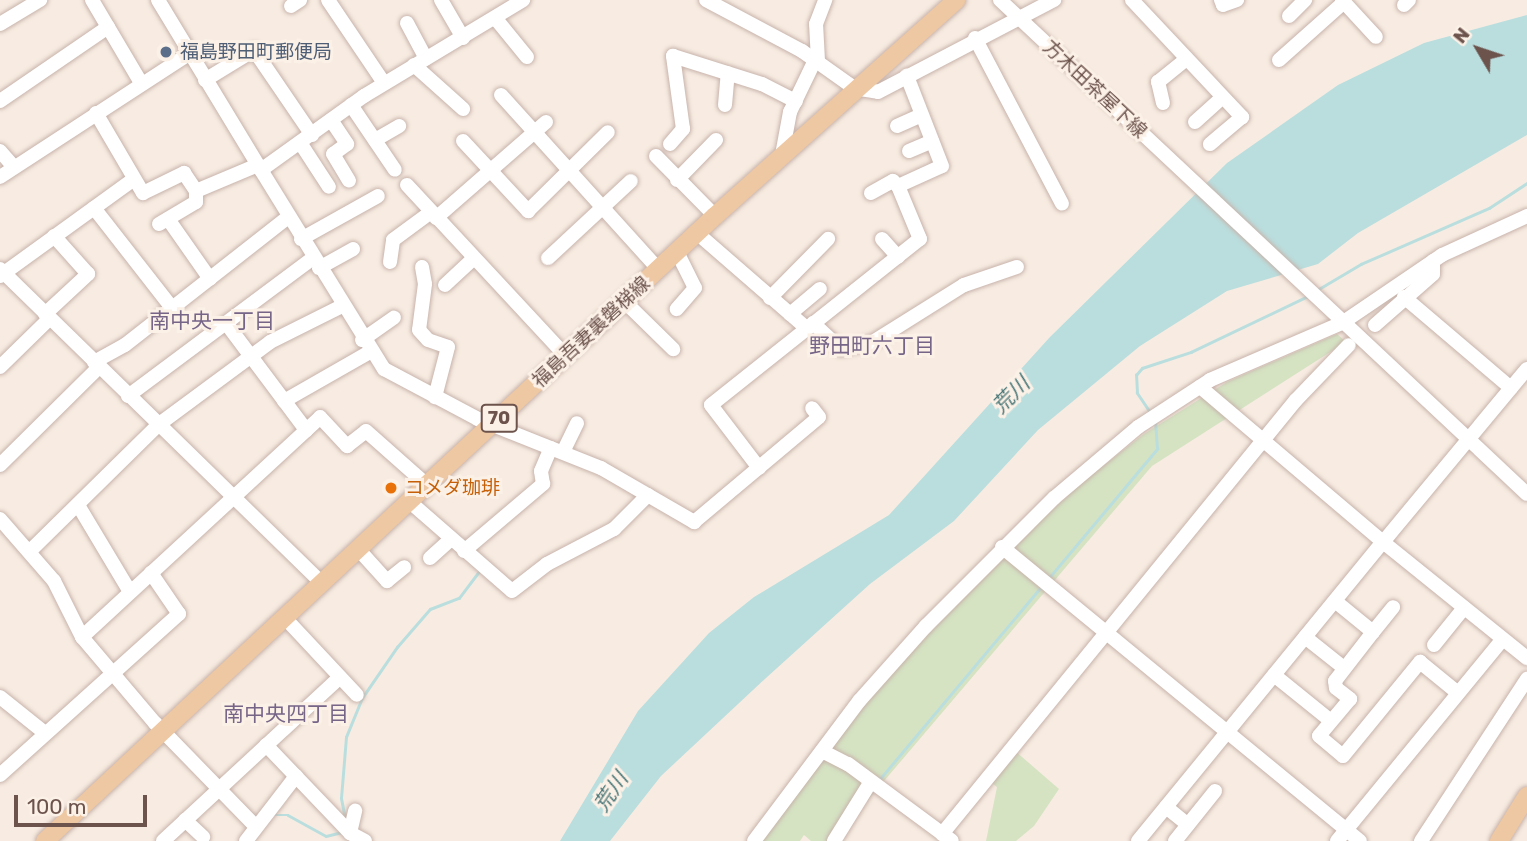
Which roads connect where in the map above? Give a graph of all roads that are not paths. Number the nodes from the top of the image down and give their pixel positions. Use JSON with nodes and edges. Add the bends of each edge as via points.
{"nodes":[{"id":1,"x":40,"y":0,"type":"edge"},
{"id":2,"x":92,"y":0,"type":"edge"},
{"id":3,"x":158,"y":0,"type":"edge"},
{"id":4,"x":328,"y":0,"type":"edge"},
{"id":5,"x":441,"y":0,"type":"edge"},
{"id":6,"x":523,"y":0,"type":"edge"},
{"id":7,"x":825,"y":0,"type":"edge"},
{"id":8,"x":957,"y":0,"type":"edge"},
{"id":9,"x":1000,"y":0,"type":"edge"},
{"id":10,"x":1054,"y":0,"type":"edge"},
{"id":11,"x":1132,"y":0,"type":"edge"},
{"id":12,"x":1221,"y":0,"type":"edge"},
{"id":13,"x":1237,"y":0,"type":"edge"},
{"id":14,"x":1306,"y":0,"type":"edge"},
{"id":15,"x":713,"y":1,"type":"edge"},
{"id":16,"x":1343,"y":1,"type":"edge"},
{"id":17,"x":1017,"y":16,"type":"junction"},
{"id":18,"x":1289,"y":16,"type":"dead end"},
{"id":19,"x":2,"y":18,"type":"edge"},
{"id":20,"x":496,"y":19,"type":"junction"},
{"id":21,"x":407,"y":23,"type":"dead end"},
{"id":22,"x":108,"y":27,"type":"junction"},
{"id":23,"x":1376,"y":37,"type":"dead end"},
{"id":24,"x":463,"y":38,"type":"junction"},
{"id":25,"x":975,"y":38,"type":"junction"},
{"id":26,"x":189,"y":54,"type":"junction"},
{"id":27,"x":527,"y":57,"type":"dead end"},
{"id":28,"x":1186,"y":59,"type":"junction"},
{"id":29,"x":1279,"y":60,"type":"dead end"},
{"id":30,"x":816,"y":61,"type":"junction"},
{"id":31,"x":420,"y":62,"type":"junction"},
{"id":32,"x":728,"y":73,"type":"junction"},
{"id":33,"x":906,"y":76,"type":"junction"},
{"id":34,"x":205,"y":80,"type":"junction"},
{"id":35,"x":141,"y":83,"type":"junction"},
{"id":36,"x":384,"y":83,"type":"junction"},
{"id":37,"x":854,"y":88,"type":"junction"},
{"id":38,"x":502,"y":95,"type":"dead end"},
{"id":39,"x":1222,"y":98,"type":"junction"},
{"id":40,"x":0,"y":101,"type":"edge"},
{"id":41,"x":796,"y":101,"type":"junction"},
{"id":42,"x":1163,"y":103,"type":"dead end"},
{"id":43,"x":351,"y":105,"type":"junction"},
{"id":44,"x":725,"y":105,"type":"dead end"},
{"id":45,"x":463,"y":109,"type":"dead end"},
{"id":46,"x":96,"y":113,"type":"junction"},
{"id":47,"x":922,"y":115,"type":"junction"},
{"id":48,"x":331,"y":120,"type":"junction"},
{"id":49,"x":1195,"y":121,"type":"dead end"},
{"id":50,"x":546,"y":122,"type":"dead end"},
{"id":51,"x":398,"y":126,"type":"dead end"},
{"id":52,"x":897,"y":126,"type":"dead end"},
{"id":53,"x":534,"y":132,"type":"junction"},
{"id":54,"x":608,"y":132,"type":"dead end"},
{"id":55,"x":307,"y":139,"type":"junction"},
{"id":56,"x":375,"y":140,"type":"junction"},
{"id":57,"x":716,"y":140,"type":"dead end"},
{"id":58,"x":463,"y":141,"type":"dead end"},
{"id":59,"x":932,"y":141,"type":"junction"},
{"id":60,"x":670,"y":144,"type":"dead end"},
{"id":61,"x":1210,"y":144,"type":"dead end"},
{"id":62,"x":0,"y":151,"type":"edge"},
{"id":63,"x":909,"y":151,"type":"dead end"},
{"id":64,"x":782,"y":155,"type":"junction"},
{"id":65,"x":656,"y":156,"type":"dead end"},
{"id":66,"x":13,"y":166,"type":"junction"},
{"id":67,"x":259,"y":167,"type":"junction"},
{"id":68,"x":489,"y":169,"type":"junction"},
{"id":69,"x":395,"y":170,"type":"dead end"},
{"id":70,"x":568,"y":170,"type":"junction"},
{"id":71,"x":0,"y":177,"type":"edge"},
{"id":72,"x":134,"y":179,"type":"junction"},
{"id":73,"x":677,"y":180,"type":"junction"},
{"id":74,"x":349,"y":181,"type":"dead end"},
{"id":75,"x":632,"y":181,"type":"dead end"},
{"id":76,"x":407,"y":185,"type":"dead end"},
{"id":77,"x":898,"y":186,"type":"junction"},
{"id":78,"x":329,"y":187,"type":"dead end"},
{"id":79,"x":195,"y":191,"type":"junction"},
{"id":80,"x":871,"y":192,"type":"dead end"},
{"id":81,"x":378,"y":196,"type":"dead end"},
{"id":82,"x":1062,"y":204,"type":"dead end"},
{"id":83,"x":94,"y":208,"type":"junction"},
{"id":84,"x":602,"y":210,"type":"junction"},
{"id":85,"x":433,"y":215,"type":"junction"},
{"id":86,"x":715,"y":216,"type":"junction"},
{"id":87,"x":1527,"y":216,"type":"edge"},
{"id":88,"x":288,"y":217,"type":"junction"},
{"id":89,"x":697,"y":233,"type":"junction"},
{"id":90,"x":54,"y":236,"type":"junction"},
{"id":91,"x":301,"y":239,"type":"junction"},
{"id":92,"x":828,"y":239,"type":"dead end"},
{"id":93,"x":882,"y":239,"type":"dead end"},
{"id":94,"x":353,"y":249,"type":"dead end"},
{"id":95,"x":677,"y":252,"type":"junction"},
{"id":96,"x":898,"y":257,"type":"junction"},
{"id":97,"x":548,"y":258,"type":"dead end"},
{"id":98,"x":473,"y":259,"type":"junction"},
{"id":99,"x":1433,"y":261,"type":"junction"},
{"id":100,"x":390,"y":262,"type":"dead end"},
{"id":101,"x":316,"y":263,"type":"junction"},
{"id":102,"x":422,"y":267,"type":"dead end"},
{"id":103,"x":1017,"y":267,"type":"dead end"},
{"id":104,"x":658,"y":270,"type":"junction"},
{"id":105,"x":1,"y":272,"type":"edge"},
{"id":106,"x":210,"y":279,"type":"junction"},
{"id":107,"x":445,"y":285,"type":"dead end"},
{"id":108,"x":820,"y":289,"type":"dead end"},
{"id":109,"x":1404,"y":297,"type":"junction"},
{"id":110,"x":770,"y":298,"type":"junction"},
{"id":111,"x":624,"y":301,"type":"junction"},
{"id":112,"x":341,"y":306,"type":"junction"},
{"id":113,"x":172,"y":308,"type":"junction"},
{"id":114,"x":677,"y":309,"type":"dead end"},
{"id":115,"x":790,"y":314,"type":"junction"},
{"id":116,"x":47,"y":316,"type":"junction"},
{"id":117,"x":394,"y":318,"type":"dead end"},
{"id":118,"x":1341,"y":322,"type":"junction"},
{"id":119,"x":226,"y":323,"type":"junction"},
{"id":120,"x":809,"y":325,"type":"junction"},
{"id":121,"x":1375,"y":325,"type":"dead end"},
{"id":122,"x":1349,"y":345,"type":"dead end"},
{"id":123,"x":366,"y":346,"type":"junction"},
{"id":124,"x":673,"y":349,"type":"dead end"},
{"id":125,"x":250,"y":356,"type":"junction"},
{"id":126,"x":566,"y":356,"type":"junction"},
{"id":127,"x":97,"y":365,"type":"junction"},
{"id":128,"x":0,"y":367,"type":"edge"},
{"id":129,"x":1527,"y":369,"type":"edge"},
{"id":130,"x":1199,"y":387,"type":"junction"},
{"id":131,"x":1511,"y":388,"type":"junction"},
{"id":132,"x":128,"y":396,"type":"junction"},
{"id":133,"x":435,"y":397,"type":"junction"},
{"id":134,"x":284,"y":401,"type":"junction"},
{"id":135,"x":812,"y":408,"type":"dead end"},
{"id":136,"x":493,"y":423,"type":"junction"},
{"id":137,"x":577,"y":423,"type":"dead end"},
{"id":138,"x":158,"y":425,"type":"junction"},
{"id":139,"x":306,"y":430,"type":"junction"},
{"id":140,"x":1468,"y":440,"type":"junction"},
{"id":141,"x":1264,"y":443,"type":"junction"},
{"id":142,"x":557,"y":450,"type":"junction"},
{"id":143,"x":0,"y":465,"type":"edge"},
{"id":144,"x":759,"y":468,"type":"junction"},
{"id":145,"x":427,"y":485,"type":"junction"},
{"id":146,"x":1527,"y":494,"type":"edge"},
{"id":147,"x":648,"y":495,"type":"junction"},
{"id":148,"x":231,"y":496,"type":"junction"},
{"id":149,"x":410,"y":502,"type":"junction"},
{"id":150,"x":78,"y":505,"type":"junction"},
{"id":151,"x":0,"y":520,"type":"edge"},
{"id":152,"x":451,"y":539,"type":"junction"},
{"id":153,"x":1383,"y":542,"type":"junction"},
{"id":154,"x":1002,"y":547,"type":"junction"},
{"id":155,"x":359,"y":550,"type":"junction"},
{"id":156,"x":30,"y":551,"type":"junction"},
{"id":157,"x":464,"y":551,"type":"junction"},
{"id":158,"x":430,"y":558,"type":"dead end"},
{"id":159,"x":404,"y":567,"type":"dead end"},
{"id":160,"x":151,"y":573,"type":"junction"},
{"id":161,"x":322,"y":583,"type":"junction"},
{"id":162,"x":130,"y":592,"type":"junction"},
{"id":163,"x":1335,"y":601,"type":"junction"},
{"id":164,"x":1394,"y":607,"type":"dead end"},
{"id":165,"x":1464,"y":608,"type":"junction"},
{"id":166,"x":285,"y":618,"type":"junction"},
{"id":167,"x":1373,"y":632,"type":"junction"},
{"id":168,"x":1107,"y":633,"type":"junction"},
{"id":169,"x":82,"y":637,"type":"junction"},
{"id":170,"x":1305,"y":637,"type":"junction"},
{"id":171,"x":1503,"y":639,"type":"junction"},
{"id":172,"x":1434,"y":645,"type":"dead end"},
{"id":173,"x":1527,"y":658,"type":"edge"},
{"id":174,"x":1344,"y":668,"type":"junction"},
{"id":175,"x":113,"y":673,"type":"junction"},
{"id":176,"x":1274,"y":675,"type":"junction"},
{"id":177,"x":340,"y":677,"type":"junction"},
{"id":178,"x":1527,"y":679,"type":"edge"},
{"id":179,"x":1458,"y":693,"type":"junction"},
{"id":180,"x":357,"y":695,"type":"dead end"},
{"id":181,"x":0,"y":697,"type":"edge"},
{"id":182,"x":1331,"y":721,"type":"junction"},
{"id":183,"x":164,"y":729,"type":"junction"},
{"id":184,"x":1227,"y":731,"type":"junction"},
{"id":185,"x":45,"y":733,"type":"junction"},
{"id":186,"x":266,"y":745,"type":"junction"},
{"id":187,"x":822,"y":751,"type":"junction"},
{"id":188,"x":0,"y":775,"type":"edge"},
{"id":189,"x":296,"y":776,"type":"junction"},
{"id":190,"x":870,"y":783,"type":"junction"},
{"id":191,"x":220,"y":788,"type":"junction"},
{"id":192,"x":1215,"y":791,"type":"dead end"},
{"id":193,"x":1527,"y":796,"type":"edge"},
{"id":194,"x":1166,"y":807,"type":"junction"},
{"id":195,"x":355,"y":811,"type":"dead end"},
{"id":196,"x":185,"y":820,"type":"junction"},
{"id":197,"x":258,"y":820,"type":"junction"},
{"id":198,"x":1188,"y":825,"type":"junction"},
{"id":199,"x":350,"y":833,"type":"junction"},
{"id":200,"x":1342,"y":835,"type":"edge"},
{"id":201,"x":203,"y":837,"type":"dead end"},
{"id":202,"x":947,"y":837,"type":"edge"},
{"id":203,"x":45,"y":841,"type":"edge"},
{"id":204,"x":163,"y":841,"type":"edge"},
{"id":205,"x":246,"y":841,"type":"edge"},
{"id":206,"x":365,"y":841,"type":"edge"},
{"id":207,"x":754,"y":841,"type":"edge"},
{"id":208,"x":834,"y":841,"type":"edge"},
{"id":209,"x":1138,"y":841,"type":"edge"},
{"id":210,"x":1175,"y":841,"type":"edge"},
{"id":211,"x":1360,"y":841,"type":"edge"},
{"id":212,"x":1421,"y":841,"type":"edge"},
{"id":213,"x":1499,"y":841,"type":"edge"}],
"edges":[{"from":1,"to":19,"type":"street"},
{"from":2,"to":22,"type":"street"},
{"from":3,"to":26,"type":"street"},
{"from":4,"to":36,"type":"street"},
{"from":5,"to":24,"type":"street"},
{"from":6,"to":20,"type":"street"},
{"from":7,"to":30,"type":"street","via":[[816,24]]},
{"from":8,"to":37,"type":"main road","name":"福島吾妻裏磐梯線","number":"70"},
{"from":9,"to":17,"type":"street","name":"方木田茶屋下線"},
{"from":10,"to":17,"type":"street"},
{"from":11,"to":28,"type":"street"},
{"from":12,"to":13,"type":"street","via":[[1223,5]]},
{"from":14,"to":18,"type":"street"},
{"from":15,"to":30,"type":"street"},
{"from":16,"to":23,"type":"street"},
{"from":16,"to":29,"type":"street"},
{"from":17,"to":25,"type":"street"},
{"from":17,"to":118,"type":"street","name":"方木田茶屋下線"},
{"from":20,"to":24,"type":"street"},
{"from":20,"to":27,"type":"street"},
{"from":21,"to":31,"type":"street"},
{"from":22,"to":35,"type":"street"},
{"from":22,"to":40,"type":"street"},
{"from":24,"to":31,"type":"street"},
{"from":25,"to":33,"type":"street"},
{"from":25,"to":82,"type":"street"},
{"from":26,"to":34,"type":"street"},
{"from":26,"to":35,"type":"street"},
{"from":28,"to":39,"type":"street"},
{"from":28,"to":42,"type":"street","via":[[1158,82]]},
{"from":30,"to":37,"type":"street"},
{"from":30,"to":41,"type":"street"},
{"from":31,"to":36,"type":"street"},
{"from":31,"to":45,"type":"street"},
{"from":32,"to":41,"type":"street"},
{"from":32,"to":44,"type":"street"},
{"from":32,"to":60,"type":"street","via":[[673,56],[683,129]]},
{"from":33,"to":37,"type":"street","via":[[878,92]]},
{"from":33,"to":47,"type":"street"},
{"from":34,"to":55,"type":"street","via":[[254,50]]},
{"from":34,"to":67,"type":"street"},
{"from":35,"to":46,"type":"street"},
{"from":36,"to":43,"type":"street"},
{"from":37,"to":64,"type":"main road","name":"福島吾妻裏磐梯線","number":"70"},
{"from":38,"to":53,"type":"street"},
{"from":39,"to":49,"type":"street"},
{"from":39,"to":61,"type":"street","via":[[1241,119]]},
{"from":41,"to":64,"type":"street"},
{"from":43,"to":48,"type":"street"},
{"from":43,"to":56,"type":"street"},
{"from":46,"to":66,"type":"street"},
{"from":46,"to":72,"type":"street"},
{"from":47,"to":52,"type":"street"},
{"from":47,"to":59,"type":"street"},
{"from":48,"to":55,"type":"street"},
{"from":48,"to":74,"type":"street","via":[[347,144],[333,154]]},
{"from":50,"to":53,"type":"street"},
{"from":51,"to":56,"type":"street"},
{"from":53,"to":68,"type":"street"},
{"from":53,"to":70,"type":"street"},
{"from":54,"to":70,"type":"street"},
{"from":55,"to":67,"type":"street"},
{"from":55,"to":78,"type":"street"},
{"from":56,"to":69,"type":"street"},
{"from":57,"to":73,"type":"street"},
{"from":58,"to":68,"type":"street"},
{"from":59,"to":63,"type":"street"},
{"from":59,"to":77,"type":"street","via":[[942,166]]},
{"from":62,"to":66,"type":"street"},
{"from":64,"to":86,"type":"main road","name":"福島吾妻裏磐梯線","number":"70"},
{"from":65,"to":73,"type":"street"},
{"from":66,"to":71,"type":"street"},
{"from":67,"to":79,"type":"street"},
{"from":67,"to":88,"type":"street"},
{"from":68,"to":70,"type":"street","via":[[528,211]]},
{"from":68,"to":85,"type":"street"},
{"from":70,"to":84,"type":"street"},
{"from":72,"to":79,"type":"street","via":[[143,193],[184,173]]},
{"from":72,"to":83,"type":"street"},
{"from":73,"to":86,"type":"street"},
{"from":75,"to":84,"type":"street"},
{"from":76,"to":85,"type":"street"},
{"from":77,"to":80,"type":"street","via":[[893,181]]},
{"from":77,"to":96,"type":"street","via":[[920,239]]},
{"from":79,"to":106,"type":"street","via":[[196,202],[163,221]]},
{"from":81,"to":91,"type":"street"},
{"from":83,"to":90,"type":"street"},
{"from":83,"to":113,"type":"street"},
{"from":84,"to":97,"type":"street"},
{"from":84,"to":104,"type":"street"},
{"from":85,"to":98,"type":"street"},
{"from":85,"to":100,"type":"street","via":[[393,240]]},
{"from":86,"to":89,"type":"main road","name":"福島吾妻裏磐梯線","number":"70"},
{"from":87,"to":99,"type":"street"},
{"from":88,"to":91,"type":"street"},
{"from":88,"to":106,"type":"street"},
{"from":89,"to":95,"type":"main road","name":"福島吾妻裏磐梯線","number":"70"},
{"from":89,"to":110,"type":"street"},
{"from":90,"to":105,"type":"street"},
{"from":90,"to":116,"type":"street","via":[[88,274]]},
{"from":91,"to":101,"type":"street"},
{"from":92,"to":110,"type":"street"},
{"from":93,"to":96,"type":"street"},
{"from":94,"to":101,"type":"street"},
{"from":95,"to":104,"type":"main road","name":"福島吾妻裏磐梯線","number":"70"},
{"from":95,"to":114,"type":"street","via":[[695,288]]},
{"from":96,"to":120,"type":"street"},
{"from":98,"to":107,"type":"street"},
{"from":98,"to":126,"type":"street"},
{"from":99,"to":109,"type":"street","via":[[1433,274]]},
{"from":99,"to":118,"type":"street"},
{"from":101,"to":112,"type":"street"},
{"from":101,"to":119,"type":"street"},
{"from":102,"to":133,"type":"street","via":[[425,284],[419,330],[428,340],[448,347]]},
{"from":103,"to":120,"type":"street","via":[[964,285],[873,342],[842,349]]},
{"from":104,"to":111,"type":"main road","name":"福島吾妻裏磐梯線","number":"70"},
{"from":105,"to":116,"type":"street"},
{"from":106,"to":113,"type":"street"},
{"from":108,"to":115,"type":"street"},
{"from":109,"to":121,"type":"street"},
{"from":109,"to":131,"type":"street"},
{"from":110,"to":115,"type":"street"},
{"from":111,"to":124,"type":"street"},
{"from":111,"to":126,"type":"main road","name":"福島吾妻裏磐梯線","number":"70"},
{"from":112,"to":123,"type":"street"},
{"from":112,"to":125,"type":"street"},
{"from":113,"to":127,"type":"street"},
{"from":115,"to":120,"type":"street"},
{"from":116,"to":127,"type":"street"},
{"from":116,"to":128,"type":"street"},
{"from":117,"to":123,"type":"street"},
{"from":118,"to":130,"type":"street","via":[[1266,352]]},
{"from":118,"to":140,"type":"street","name":"方木田茶屋下線"},
{"from":119,"to":125,"type":"street"},
{"from":119,"to":132,"type":"street"},
{"from":120,"to":144,"type":"street","via":[[711,405]]},
{"from":122,"to":141,"type":"street"},
{"from":123,"to":133,"type":"street","via":[[384,369]]},
{"from":123,"to":134,"type":"street"},
{"from":125,"to":134,"type":"street"},
{"from":125,"to":138,"type":"street"},
{"from":126,"to":136,"type":"main road","name":"福島吾妻裏磐梯線","number":"70"},
{"from":127,"to":132,"type":"street"},
{"from":127,"to":143,"type":"street"},
{"from":129,"to":131,"type":"street"},
{"from":130,"to":141,"type":"street"},
{"from":130,"to":154,"type":"street","via":[[1118,444]]},
{"from":131,"to":140,"type":"street"},
{"from":132,"to":138,"type":"street"},
{"from":133,"to":136,"type":"street"},
{"from":134,"to":139,"type":"street"},
{"from":135,"to":144,"type":"street","via":[[819,417]]},
{"from":136,"to":142,"type":"street"},
{"from":136,"to":145,"type":"main road","name":"福島吾妻裏磐梯線","number":"70"},
{"from":137,"to":142,"type":"street"},
{"from":138,"to":148,"type":"street"},
{"from":138,"to":150,"type":"street"},
{"from":139,"to":145,"type":"street","via":[[320,417],[347,446],[366,431]]},
{"from":139,"to":148,"type":"street"},
{"from":140,"to":146,"type":"street","name":"方木田茶屋下線"},
{"from":140,"to":153,"type":"street"},
{"from":141,"to":153,"type":"street"},
{"from":141,"to":168,"type":"street"},
{"from":142,"to":147,"type":"street"},
{"from":142,"to":157,"type":"street","via":[[541,471],[543,484]]},
{"from":144,"to":147,"type":"street","via":[[696,525]]},
{"from":145,"to":149,"type":"main road","name":"福島吾妻裏磐梯線","number":"70"},
{"from":147,"to":157,"type":"street","via":[[614,529],[547,564],[512,591]]},
{"from":148,"to":160,"type":"street"},
{"from":148,"to":161,"type":"street"},
{"from":149,"to":152,"type":"street"},
{"from":149,"to":155,"type":"main road","name":"福島吾妻裏磐梯線","number":"70"},
{"from":150,"to":156,"type":"street"},
{"from":150,"to":162,"type":"street"},
{"from":151,"to":156,"type":"street"},
{"from":152,"to":157,"type":"street"},
{"from":152,"to":158,"type":"street"},
{"from":153,"to":163,"type":"street"},
{"from":153,"to":165,"type":"street"},
{"from":154,"to":168,"type":"street"},
{"from":154,"to":187,"type":"street","via":[[860,700]]},
{"from":155,"to":159,"type":"street","via":[[387,581]]},
{"from":155,"to":161,"type":"main road","name":"福島吾妻裏磐梯線","number":"70"},
{"from":156,"to":169,"type":"street","via":[[54,581]]},
{"from":160,"to":162,"type":"street"},
{"from":160,"to":175,"type":"street","via":[[179,614]]},
{"from":161,"to":166,"type":"main road","name":"福島吾妻裏磐梯線","number":"70"},
{"from":162,"to":169,"type":"street"},
{"from":163,"to":167,"type":"street"},
{"from":163,"to":170,"type":"street"},
{"from":164,"to":167,"type":"street"},
{"from":165,"to":171,"type":"street"},
{"from":165,"to":172,"type":"street"},
{"from":166,"to":177,"type":"street"},
{"from":166,"to":183,"type":"main road","name":"福島吾妻裏磐梯線","number":"70"},
{"from":167,"to":174,"type":"street"},
{"from":168,"to":184,"type":"street"},
{"from":168,"to":202,"type":"street"},
{"from":169,"to":175,"type":"street"},
{"from":170,"to":174,"type":"street"},
{"from":170,"to":176,"type":"street"},
{"from":171,"to":173,"type":"street"},
{"from":171,"to":179,"type":"street"},
{"from":174,"to":182,"type":"street","via":[[1336,688],[1350,699]]},
{"from":175,"to":183,"type":"street"},
{"from":175,"to":185,"type":"street"},
{"from":176,"to":182,"type":"street"},
{"from":176,"to":184,"type":"street"},
{"from":177,"to":180,"type":"street"},
{"from":177,"to":186,"type":"street"},
{"from":178,"to":212,"type":"street"},
{"from":179,"to":182,"type":"street","via":[[1420,662],[1343,756],[1319,736]]},
{"from":179,"to":200,"type":"street"},
{"from":181,"to":185,"type":"street"},
{"from":183,"to":191,"type":"street"},
{"from":183,"to":203,"type":"main road","name":"福島吾妻裏磐梯線","number":"70"},
{"from":184,"to":194,"type":"street"},
{"from":184,"to":200,"type":"street"},
{"from":185,"to":188,"type":"street"},
{"from":186,"to":189,"type":"street"},
{"from":186,"to":191,"type":"street"},
{"from":187,"to":190,"type":"street"},
{"from":187,"to":207,"type":"street"},
{"from":189,"to":197,"type":"street"},
{"from":189,"to":199,"type":"street"},
{"from":190,"to":202,"type":"street"},
{"from":190,"to":208,"type":"street"},
{"from":191,"to":196,"type":"street"},
{"from":191,"to":197,"type":"street"},
{"from":192,"to":198,"type":"street"},
{"from":193,"to":213,"type":"main road"},
{"from":194,"to":198,"type":"street"},
{"from":194,"to":209,"type":"street"},
{"from":195,"to":199,"type":"street"},
{"from":196,"to":201,"type":"street"},
{"from":196,"to":204,"type":"street"},
{"from":197,"to":205,"type":"street"},
{"from":198,"to":210,"type":"street"},
{"from":199,"to":206,"type":"street"},
{"from":200,"to":211,"type":"street"}]}
